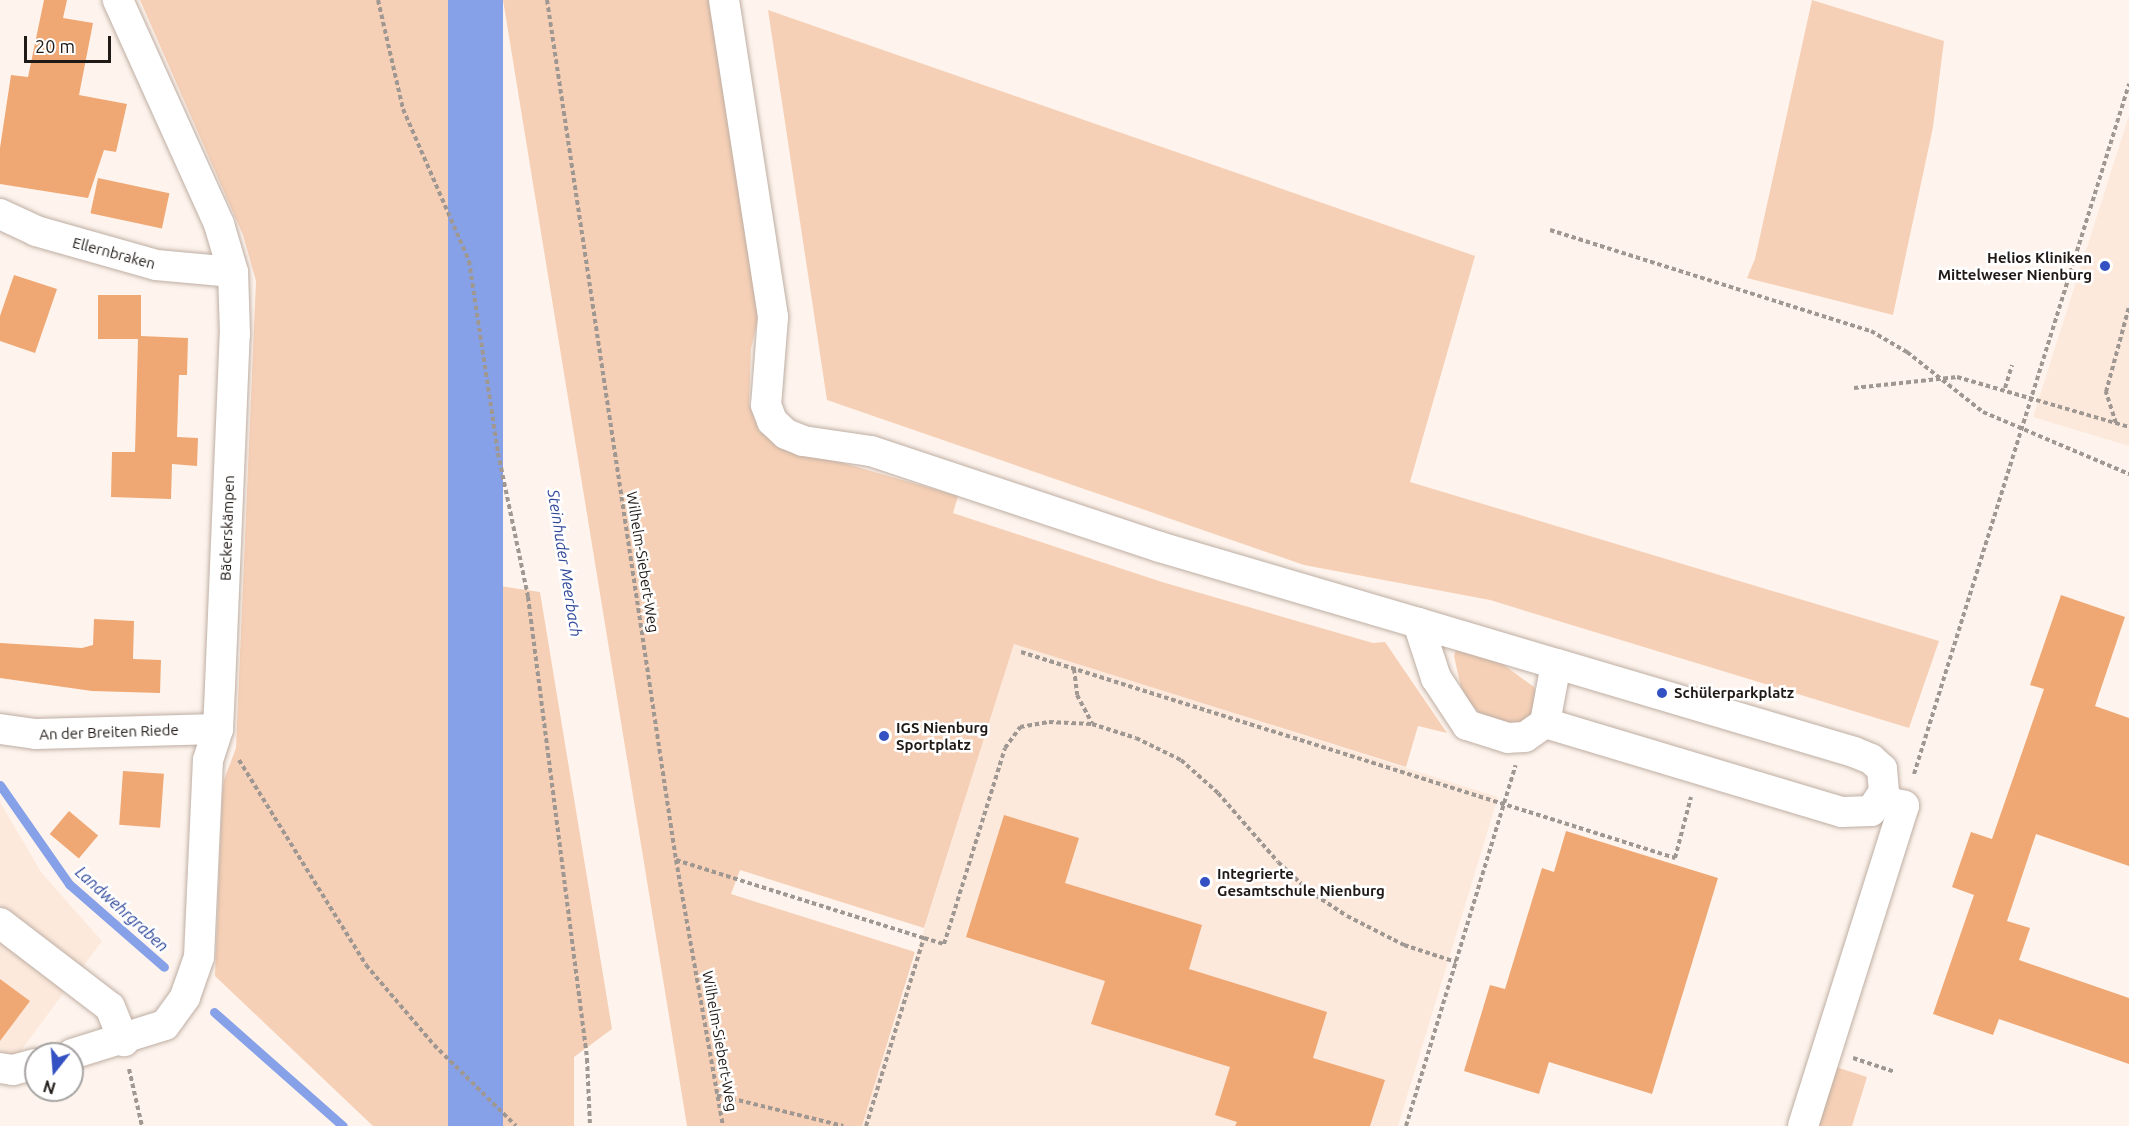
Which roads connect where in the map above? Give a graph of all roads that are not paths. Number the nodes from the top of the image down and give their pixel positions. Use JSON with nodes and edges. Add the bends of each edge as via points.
{"nodes":[{"id":1,"x":118,"y":0,"type":"edge"},
{"id":2,"x":724,"y":0,"type":"edge"},
{"id":3,"x":0,"y":214,"type":"edge"},
{"id":4,"x":233,"y":272,"type":"junction"},
{"id":5,"x":1418,"y":623,"type":"junction"},
{"id":6,"x":1556,"y":664,"type":"junction"},
{"id":7,"x":0,"y":729,"type":"edge"},
{"id":8,"x":218,"y":729,"type":"junction"},
{"id":9,"x":1535,"y":730,"type":"junction"},
{"id":10,"x":1893,"y":803,"type":"junction"},
{"id":11,"x":0,"y":923,"type":"edge"},
{"id":12,"x":124,"y":1041,"type":"junction"},
{"id":13,"x":84,"y":1051,"type":"edge"},
{"id":14,"x":24,"y":1067,"type":"edge"},
{"id":15,"x":0,"y":1068,"type":"edge"},
{"id":16,"x":1803,"y":1126,"type":"edge"}],
"edges":[{"from":1,"to":4,"type":"street","name":"Bäckerskämpen","via":[[219,224]]},
{"from":2,"to":5,"type":"street","via":[[773,317],[766,405],[772,421],[786,434],[803,441],[871,451],[1160,547]]},
{"from":3,"to":4,"type":"street","name":"Ellernbraken","via":[[36,231],[156,265]]},
{"from":4,"to":8,"type":"street","name":"Bäckerskämpen","via":[[235,334]]},
{"from":5,"to":6,"type":"street"},
{"from":5,"to":9,"type":"street","via":[[1436,678],[1467,725],[1487,734]]},
{"from":6,"to":9,"type":"street"},
{"from":6,"to":10,"type":"street","via":[[1871,759],[1884,777]]},
{"from":7,"to":8,"type":"street","name":"An der Breiten Riede","via":[[36,734]]},
{"from":8,"to":12,"type":"street","name":"Bäckerskämpen","via":[[208,760],[199,957],[185,997],[165,1025]]},
{"from":9,"to":10,"type":"street","via":[[1686,765],[1848,814],[1867,813]]},
{"from":10,"to":16,"type":"street"},
{"from":11,"to":12,"type":"street","via":[[110,1007]]},
{"from":12,"to":13,"type":"street","name":"Bäckerskämpen"},
{"from":14,"to":15,"type":"street"}]}
